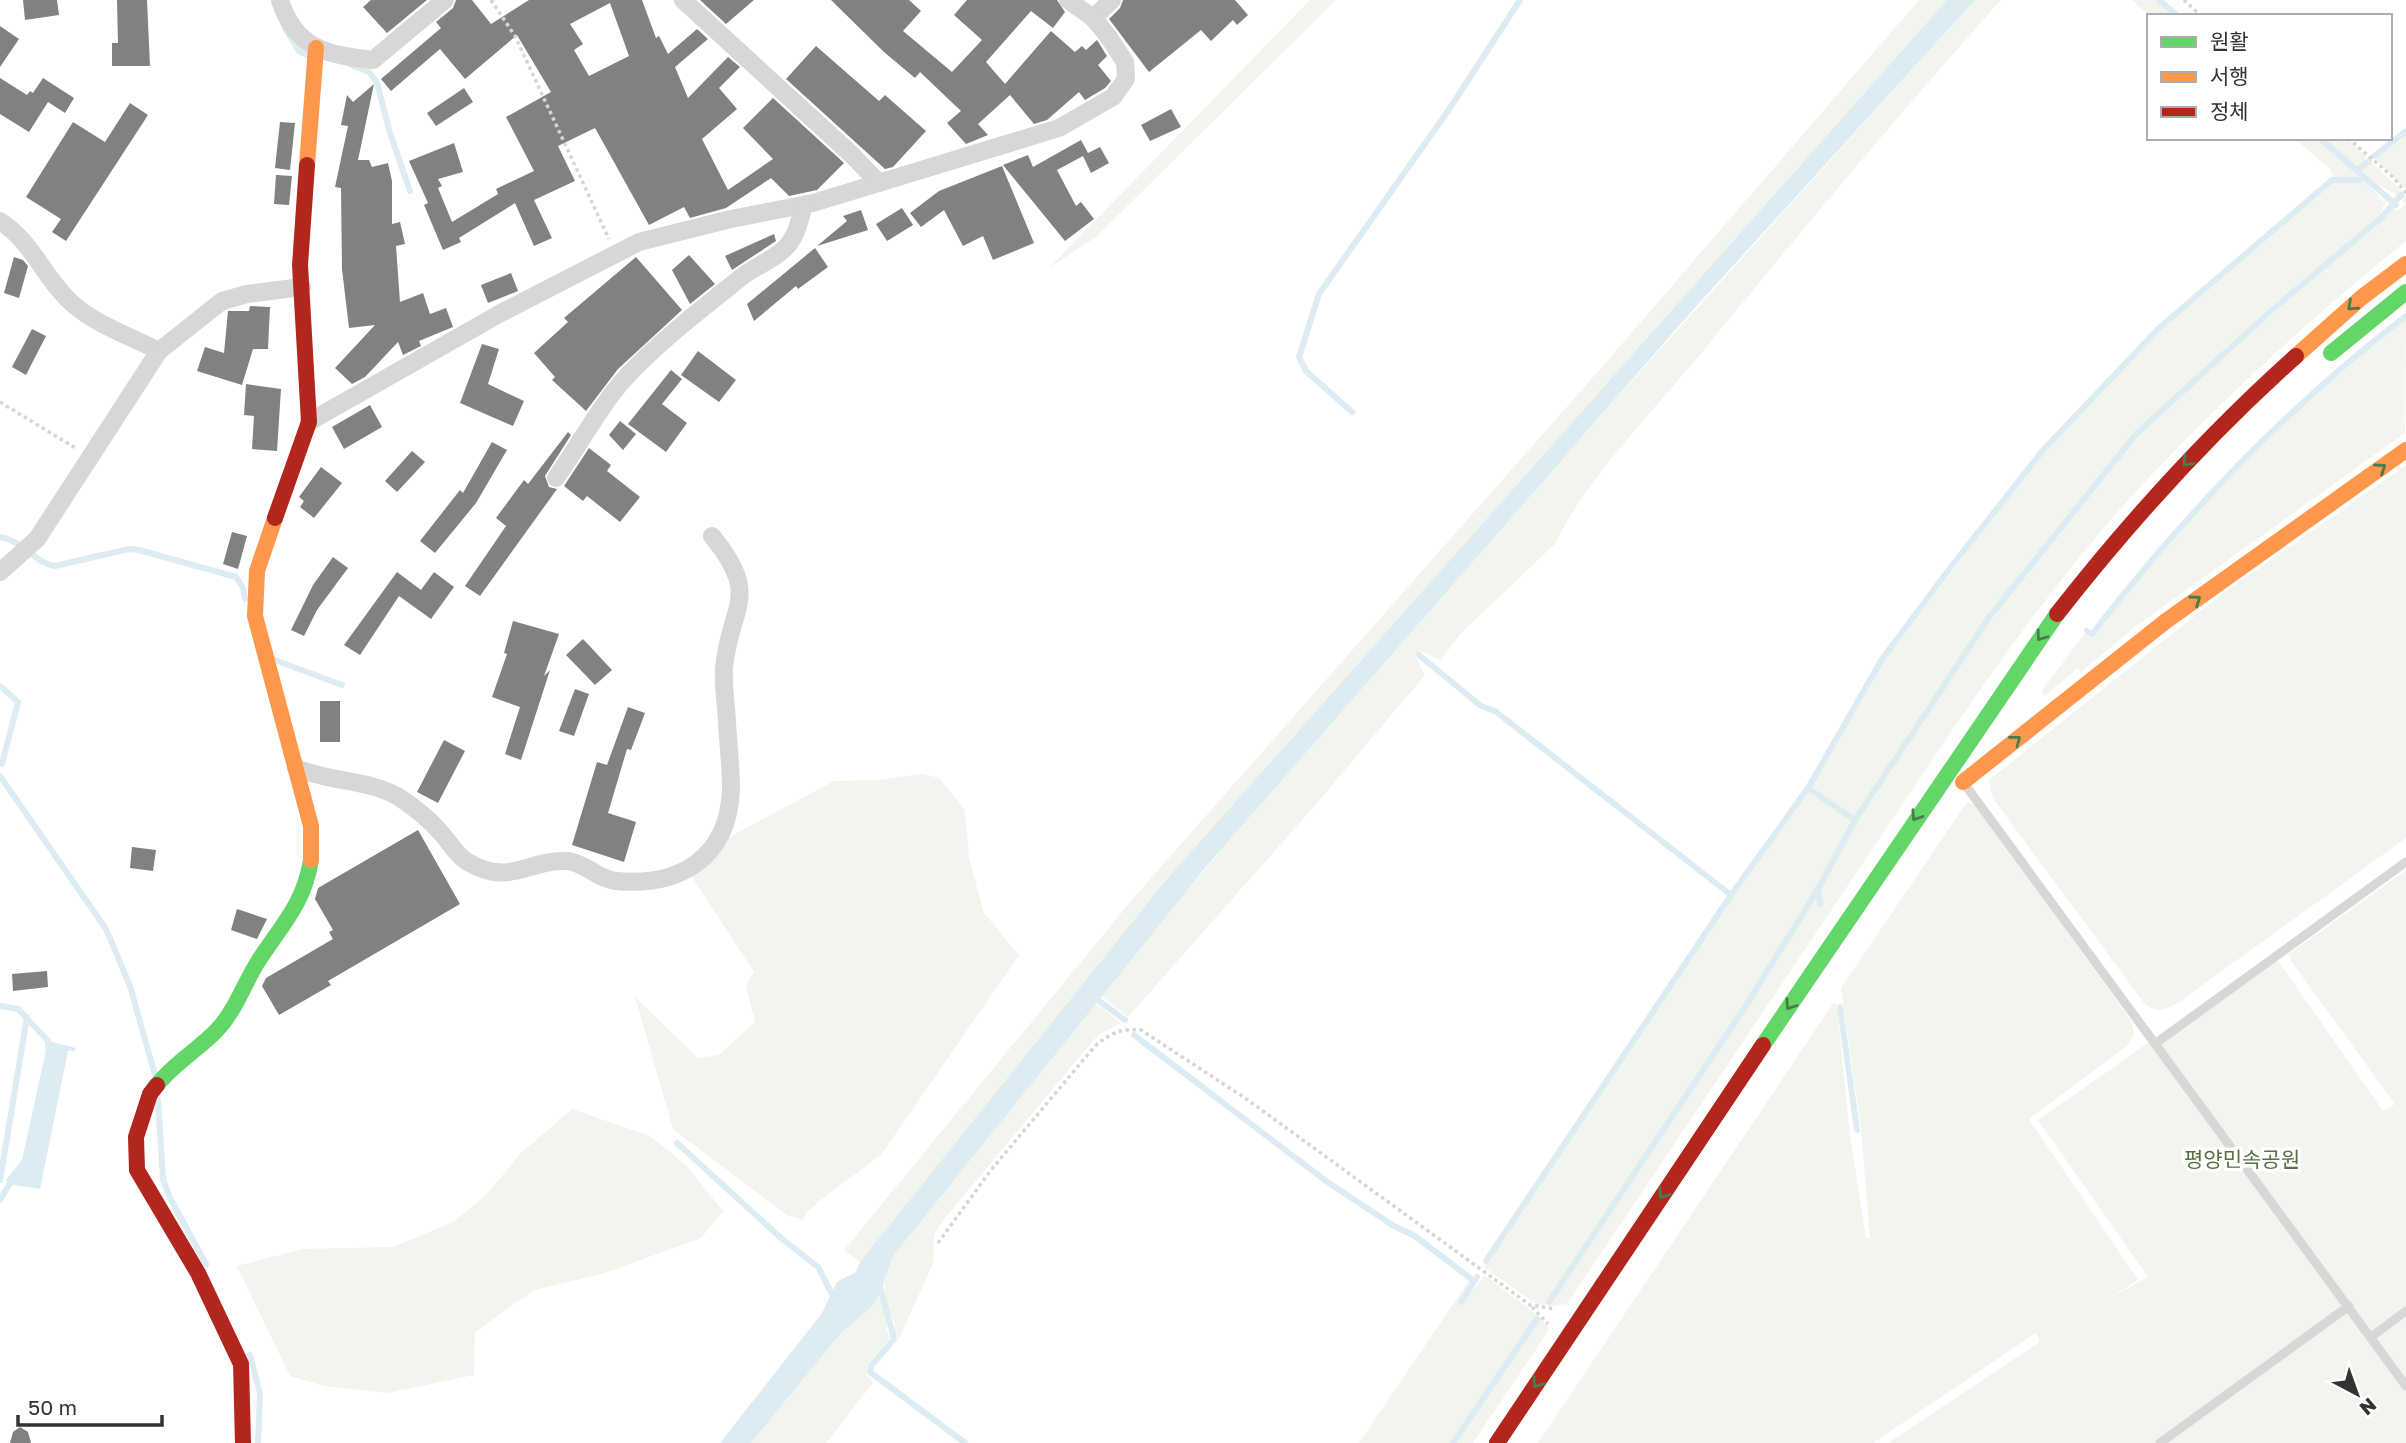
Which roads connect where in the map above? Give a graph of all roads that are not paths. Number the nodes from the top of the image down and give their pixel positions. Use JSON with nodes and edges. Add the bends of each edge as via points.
{"nodes":[{"id":1,"x":445,"y":0,"type":"edge"},
{"id":2,"x":683,"y":0,"type":"edge"},
{"id":3,"x":1068,"y":0,"type":"edge"},
{"id":4,"x":1112,"y":0,"type":"edge"},
{"id":5,"x":277,"y":1,"type":"edge"},
{"id":6,"x":1093,"y":18,"type":"junction"},
{"id":7,"x":316,"y":48,"type":"junction"},
{"id":8,"x":878,"y":183,"type":"junction"},
{"id":9,"x":804,"y":205,"type":"junction"},
{"id":10,"x":0,"y":221,"type":"edge"},
{"id":11,"x":2406,"y":264,"type":"edge"},
{"id":12,"x":302,"y":287,"type":"junction"},
{"id":13,"x":2406,"y":292,"type":"edge"},
{"id":14,"x":159,"y":351,"type":"junction"},
{"id":15,"x":2322,"y":360,"type":"dead end"},
{"id":16,"x":2272,"y":402,"type":"dead end"},
{"id":17,"x":309,"y":422,"type":"junction"},
{"id":18,"x":2406,"y":450,"type":"edge"},
{"id":19,"x":556,"y":478,"type":"dead end"},
{"id":20,"x":712,"y":536,"type":"dead end"},
{"id":21,"x":2130,"y":551,"type":"dead end"},
{"id":22,"x":0,"y":572,"type":"edge"},
{"id":23,"x":1994,"y":738,"type":"dead end"},
{"id":24,"x":296,"y":768,"type":"junction"},
{"id":25,"x":1959,"y":787,"type":"junction"},
{"id":26,"x":2406,"y":862,"type":"edge"},
{"id":27,"x":2156,"y":1043,"type":"junction"},
{"id":28,"x":2348,"y":1306,"type":"junction"},
{"id":29,"x":2406,"y":1311,"type":"edge"},
{"id":30,"x":2371,"y":1337,"type":"junction"},
{"id":31,"x":2406,"y":1386,"type":"edge"},
{"id":32,"x":243,"y":1443,"type":"edge"},
{"id":33,"x":1497,"y":1443,"type":"edge"},
{"id":34,"x":2160,"y":1443,"type":"edge"}],
"edges":[{"from":1,"to":7,"type":"street","via":[[373,60]]},
{"from":2,"to":8,"type":"street"},
{"from":3,"to":6,"type":"street"},
{"from":4,"to":6,"type":"street"},
{"from":5,"to":7,"type":"street","via":[[305,42]]},
{"from":6,"to":8,"type":"street","via":[[1125,62],[1126,79],[1114,97],[1059,128]]},
{"from":7,"to":12,"type":"main road"},
{"from":8,"to":9,"type":"street"},
{"from":9,"to":17,"type":"street","via":[[652,238],[614,252]]},
{"from":9,"to":19,"type":"street","via":[[798,226],[781,252],[695,314],[628,375],[604,402]]},
{"from":10,"to":14,"type":"street","via":[[19,232],[75,306]]},
{"from":11,"to":33,"type":"main road","one_way":true,"via":[[2254,394],[2107,550],[2041,635]]},
{"from":12,"to":14,"type":"street","via":[[222,301]]},
{"from":12,"to":17,"type":"main road"},
{"from":13,"to":15,"type":"main road"},
{"from":14,"to":22,"type":"street","via":[[37,539]]},
{"from":16,"to":21,"type":"main road","via":[[2180,492]]},
{"from":17,"to":24,"type":"main road","via":[[257,571],[254,594],[264,657]]},
{"from":25,"to":18,"type":"main road","one_way":true,"via":[[2166,621]]},
{"from":20,"to":24,"type":"street","via":[[731,558],[741,590],[724,668],[731,792],[720,839],[687,872],[648,881],[614,881],[569,861],[508,875],[484,869],[464,860],[439,831],[396,796],[353,780],[317,776]]},
{"from":23,"to":25,"type":"main road"},
{"from":24,"to":32,"type":"main road","via":[[311,826],[311,863],[297,905],[223,1023],[172,1066],[150,1094],[136,1137],[138,1170],[198,1273],[241,1364]]},
{"from":25,"to":27,"type":"lane"},
{"from":26,"to":27,"type":"lane"},
{"from":27,"to":28,"type":"lane"},
{"from":28,"to":30,"type":"lane"},
{"from":28,"to":34,"type":"lane"},
{"from":29,"to":30,"type":"lane"},
{"from":30,"to":31,"type":"lane"}]}
